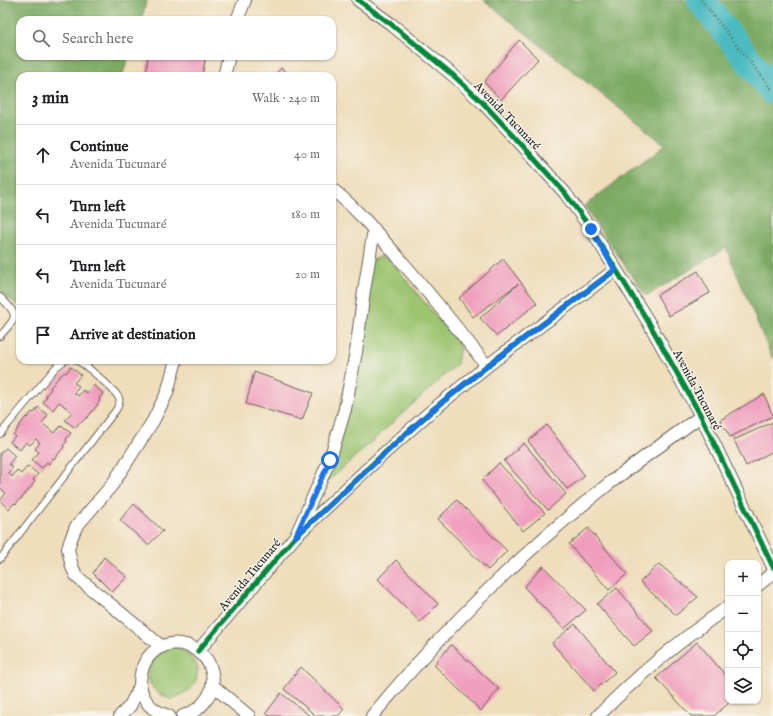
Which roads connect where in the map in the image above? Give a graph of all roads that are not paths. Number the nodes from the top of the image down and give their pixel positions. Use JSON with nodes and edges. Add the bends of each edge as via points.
{"nodes":[{"id":1,"x":245,"y":0,"type":"edge"},
{"id":2,"x":358,"y":0,"type":"edge"},
{"id":3,"x":239,"y":16,"type":"edge"},
{"id":4,"x":228,"y":60,"type":"edge"},
{"id":5,"x":225,"y":72,"type":"edge"},
{"id":6,"x":336,"y":192,"type":"edge"},
{"id":7,"x":374,"y":229,"type":"junction"},
{"id":8,"x":615,"y":270,"type":"junction"},
{"id":9,"x":0,"y":297,"type":"edge"},
{"id":10,"x":0,"y":336,"type":"edge"},
{"id":11,"x":60,"y":364,"type":"edge"},
{"id":12,"x":81,"y":364,"type":"edge"},
{"id":13,"x":175,"y":364,"type":"edge"},
{"id":14,"x":487,"y":366,"type":"junction"},
{"id":15,"x":701,"y":416,"type":"junction"},
{"id":16,"x":0,"y":434,"type":"edge"},
{"id":17,"x":295,"y":537,"type":"junction"},
{"id":18,"x":0,"y":559,"type":"edge"},
{"id":19,"x":773,"y":567,"type":"edge"},
{"id":20,"x":773,"y":573,"type":"edge"},
{"id":21,"x":761,"y":583,"type":"edge"},
{"id":22,"x":725,"y":609,"type":"edge"},
{"id":23,"x":162,"y":647,"type":"junction"},
{"id":24,"x":198,"y":651,"type":"junction"},
{"id":25,"x":212,"y":685,"type":"junction"},
{"id":26,"x":140,"y":686,"type":"junction"},
{"id":27,"x":120,"y":716,"type":"edge"},
{"id":28,"x":169,"y":716,"type":"edge"},
{"id":29,"x":183,"y":716,"type":"edge"},
{"id":30,"x":249,"y":716,"type":"edge"},
{"id":31,"x":372,"y":716,"type":"edge"},
{"id":32,"x":598,"y":716,"type":"edge"}],
"edges":[{"from":1,"to":3,"type":"street"},
{"from":2,"to":8,"type":"street","name":"Avenida Tucunaré","via":[[391,24],[483,103],[565,193],[591,229]]},
{"from":4,"to":5,"type":"street"},
{"from":6,"to":7,"type":"street"},
{"from":7,"to":14,"type":"street","via":[[436,300]]},
{"from":7,"to":17,"type":"street","name":"Avenida Tucunaré","via":[[345,409],[330,460]]},
{"from":8,"to":14,"type":"street","name":"Avenida Tucunaré"},
{"from":8,"to":15,"type":"street","name":"Avenida Tucunaré","via":[[649,323]]},
{"from":9,"to":10,"type":"lane","via":[[14,314],[14,319]]},
{"from":11,"to":16,"type":"lane"},
{"from":12,"to":18,"type":"lane","via":[[113,391],[119,405]]},
{"from":13,"to":23,"type":"street","via":[[167,393],[153,421],[112,485],[76,527],[68,549],[77,577]]},
{"from":14,"to":17,"type":"street","name":"Avenida Tucunaré","via":[[423,418]]},
{"from":15,"to":19,"type":"street","name":"Avenida Tucunaré"},
{"from":15,"to":31,"type":"street","name":"Avenida Tucunaré","via":[[606,486],[545,537],[466,610]]},
{"from":17,"to":24,"type":"street","name":"Avenida Tucunaré"},
{"from":20,"to":21,"type":"street"},
{"from":22,"to":32,"type":"street","via":[[691,634]]},
{"from":23,"to":24,"type":"street","via":[[181,644]]},
{"from":23,"to":26,"type":"street","via":[[147,658],[140,676]]},
{"from":24,"to":25,"type":"street","via":[[210,666]]},
{"from":25,"to":29,"type":"street","via":[[205,702],[198,709]]},
{"from":25,"to":30,"type":"street"},
{"from":26,"to":27,"type":"street","via":[[130,706]]},
{"from":26,"to":28,"type":"street","via":[[147,703],[154,710]]}]}
